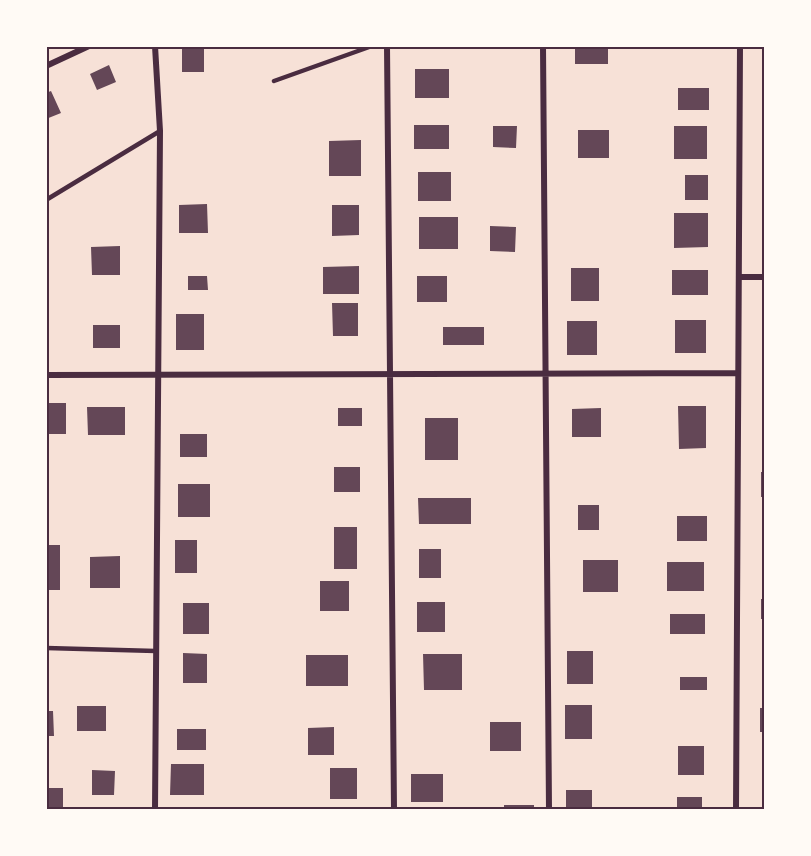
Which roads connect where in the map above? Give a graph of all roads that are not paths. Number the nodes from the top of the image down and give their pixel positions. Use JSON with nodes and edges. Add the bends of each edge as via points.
{"nodes":[{"id":1,"x":90,"y":46,"type":"edge"},
{"id":2,"x":155,"y":46,"type":"edge"},
{"id":3,"x":372,"y":46,"type":"edge"},
{"id":4,"x":387,"y":46,"type":"edge"},
{"id":5,"x":543,"y":46,"type":"edge"},
{"id":6,"x":740,"y":46,"type":"edge"},
{"id":7,"x":46,"y":66,"type":"edge"},
{"id":8,"x":274,"y":81,"type":"dead end"},
{"id":9,"x":160,"y":131,"type":"junction"},
{"id":10,"x":46,"y":200,"type":"edge"},
{"id":11,"x":738,"y":277,"type":"junction"},
{"id":12,"x":765,"y":277,"type":"edge"},
{"id":13,"x":546,"y":373,"type":"junction"},
{"id":14,"x":738,"y":373,"type":"junction"},
{"id":15,"x":159,"y":374,"type":"junction"},
{"id":16,"x":391,"y":374,"type":"junction"},
{"id":17,"x":46,"y":375,"type":"edge"},
{"id":18,"x":46,"y":648,"type":"edge"},
{"id":19,"x":156,"y":651,"type":"junction"},
{"id":20,"x":155,"y":810,"type":"edge"},
{"id":21,"x":394,"y":810,"type":"edge"},
{"id":22,"x":549,"y":810,"type":"edge"},
{"id":23,"x":736,"y":810,"type":"edge"}],
"edges":[{"from":1,"to":7,"type":"street"},
{"from":2,"to":9,"type":"street"},
{"from":3,"to":8,"type":"lane"},
{"from":4,"to":16,"type":"street"},
{"from":5,"to":13,"type":"street"},
{"from":6,"to":11,"type":"street"},
{"from":9,"to":10,"type":"lane"},
{"from":9,"to":15,"type":"street"},
{"from":11,"to":12,"type":"street"},
{"from":11,"to":14,"type":"street"},
{"from":13,"to":14,"type":"street"},
{"from":13,"to":16,"type":"street"},
{"from":13,"to":22,"type":"street"},
{"from":14,"to":23,"type":"street"},
{"from":15,"to":16,"type":"street"},
{"from":15,"to":17,"type":"street"},
{"from":15,"to":19,"type":"street"},
{"from":16,"to":21,"type":"street"},
{"from":18,"to":19,"type":"lane"},
{"from":19,"to":20,"type":"street"}]}
